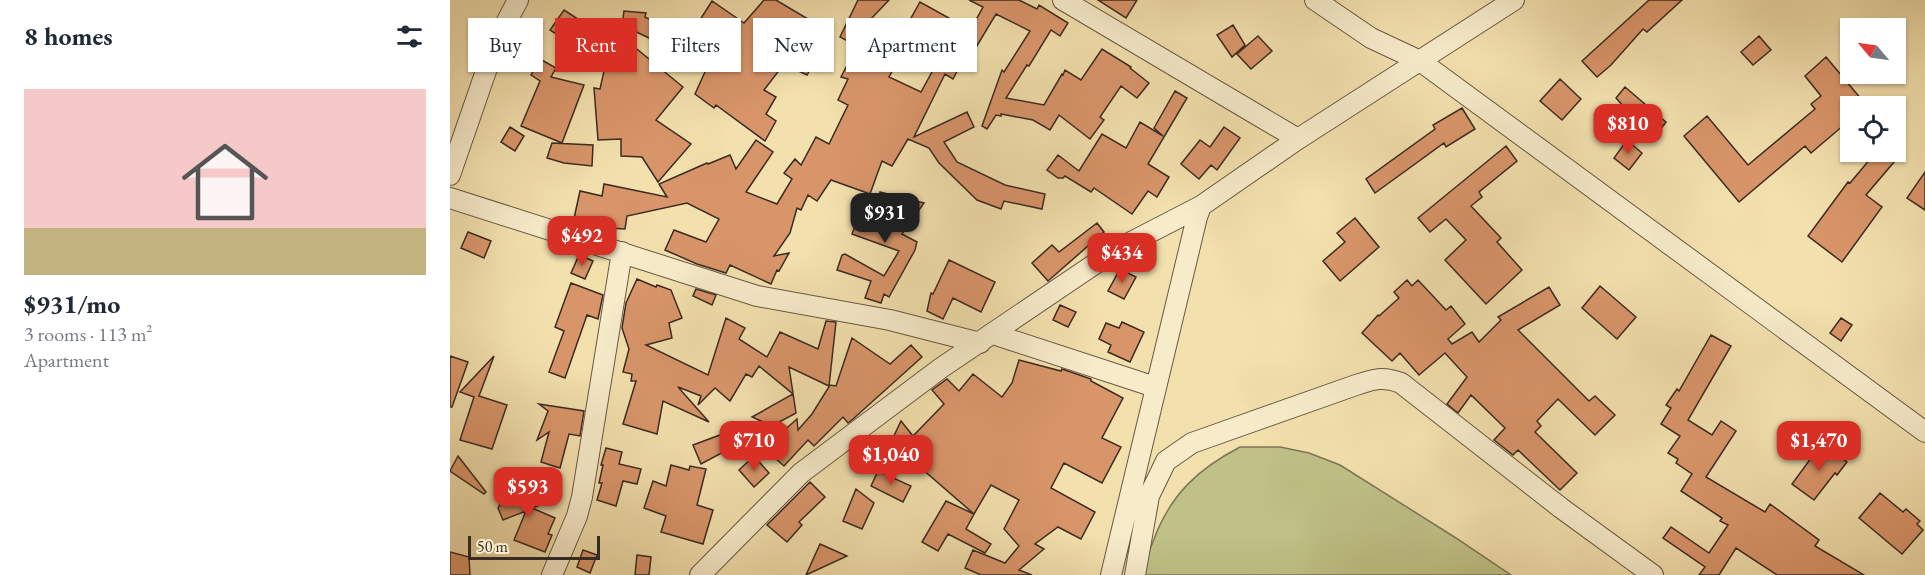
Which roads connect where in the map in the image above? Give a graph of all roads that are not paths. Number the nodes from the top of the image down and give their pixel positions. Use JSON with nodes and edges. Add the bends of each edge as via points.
{"nodes":[{"id":1,"x":518,"y":0,"type":"edge"},
{"id":2,"x":1063,"y":0,"type":"edge"},
{"id":3,"x":1315,"y":0,"type":"edge"},
{"id":4,"x":1514,"y":0,"type":"edge"},
{"id":5,"x":1420,"y":61,"type":"junction"},
{"id":6,"x":1298,"y":139,"type":"junction"},
{"id":7,"x":450,"y":175,"type":"edge"},
{"id":8,"x":450,"y":198,"type":"edge"},
{"id":9,"x":1201,"y":206,"type":"junction"},
{"id":10,"x":622,"y":252,"type":"junction"},
{"id":11,"x":987,"y":339,"type":"junction"},
{"id":12,"x":1155,"y":387,"type":"junction"},
{"id":13,"x":1925,"y":432,"type":"edge"},
{"id":14,"x":552,"y":575,"type":"edge"},
{"id":15,"x":700,"y":575,"type":"edge"},
{"id":16,"x":1111,"y":575,"type":"edge"},
{"id":17,"x":1135,"y":575,"type":"edge"},
{"id":18,"x":1653,"y":575,"type":"edge"}],
"edges":[{"from":1,"to":7,"type":"street","via":[[496,42]]},
{"from":2,"to":6,"type":"street"},
{"from":3,"to":5,"type":"street","via":[[1371,38]]},
{"from":4,"to":5,"type":"street"},
{"from":5,"to":6,"type":"street"},
{"from":5,"to":13,"type":"street"},
{"from":6,"to":9,"type":"street"},
{"from":8,"to":10,"type":"street"},
{"from":9,"to":11,"type":"street","via":[[1114,251]]},
{"from":9,"to":12,"type":"street"},
{"from":10,"to":11,"type":"street","via":[[757,296]]},
{"from":10,"to":14,"type":"street","via":[[582,497]]},
{"from":11,"to":12,"type":"street"},
{"from":11,"to":15,"type":"street","via":[[941,368],[801,473]]},
{"from":12,"to":16,"type":"street"},
{"from":17,"to":18,"type":"street","via":[[1149,496],[1166,461],[1192,443],[1356,384],[1388,378],[1401,383]]}]}
